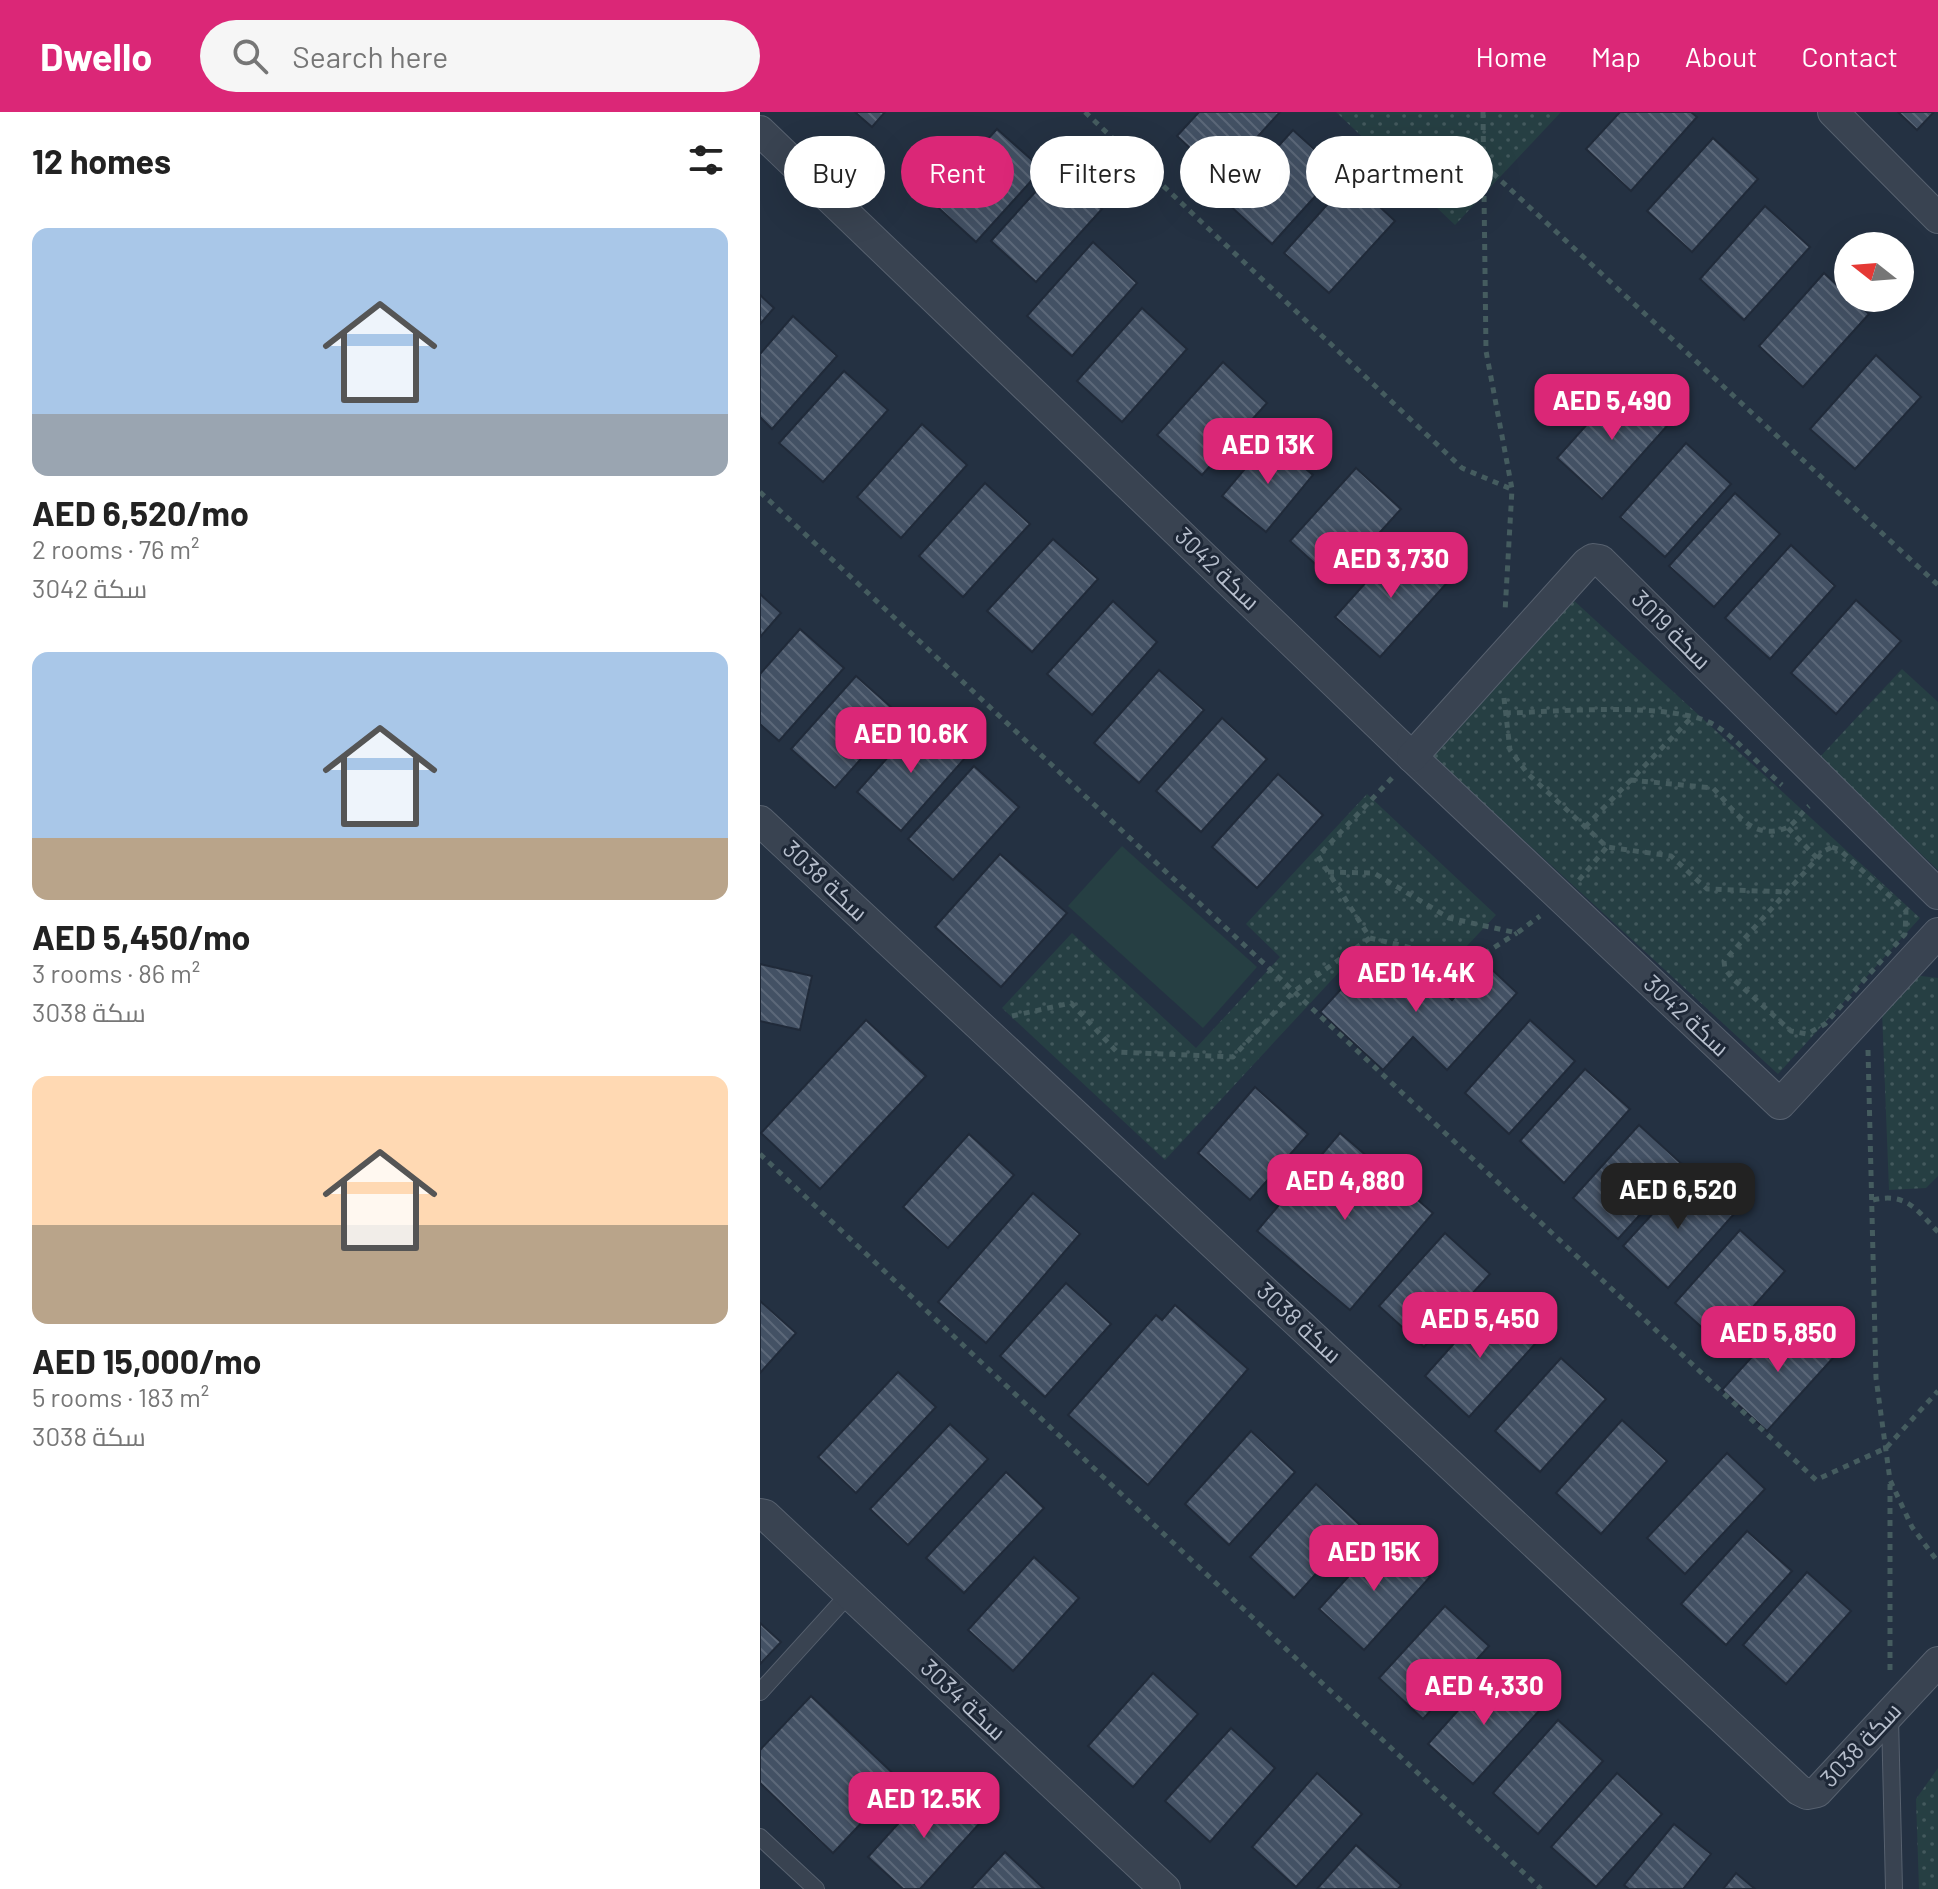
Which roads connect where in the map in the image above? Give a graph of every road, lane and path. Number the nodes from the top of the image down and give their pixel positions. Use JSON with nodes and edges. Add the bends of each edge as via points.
{"nodes":[{"id":1,"x":1085,"y":112,"type":"edge"},
{"id":2,"x":1483,"y":112,"type":"edge"},
{"id":3,"x":1833,"y":112,"type":"edge"},
{"id":4,"x":760,"y":131,"type":"edge"},
{"id":5,"x":1483,"y":136,"type":"edge"},
{"id":6,"x":1493,"y":172,"type":"edge"},
{"id":7,"x":1484,"y":208,"type":"edge"},
{"id":8,"x":1938,"y":218,"type":"edge"},
{"id":9,"x":1512,"y":489,"type":"junction"},
{"id":10,"x":760,"y":492,"type":"edge"},
{"id":11,"x":1938,"y":585,"type":"edge"},
{"id":12,"x":1505,"y":612,"type":"dead end"},
{"id":13,"x":1693,"y":716,"type":"junction"},
{"id":14,"x":1412,"y":757,"type":"junction"},
{"id":15,"x":1630,"y":780,"type":"junction"},
{"id":16,"x":1785,"y":787,"type":"dead end"},
{"id":17,"x":1796,"y":798,"type":"dead end"},
{"id":18,"x":1807,"y":808,"type":"dead end"},
{"id":19,"x":760,"y":821,"type":"edge"},
{"id":20,"x":1585,"y":827,"type":"junction"},
{"id":21,"x":1607,"y":847,"type":"junction"},
{"id":22,"x":1817,"y":858,"type":"junction"},
{"id":23,"x":1328,"y":872,"type":"junction"},
{"id":24,"x":1787,"y":892,"type":"junction"},
{"id":25,"x":1938,"y":894,"type":"edge"},
{"id":26,"x":1562,"y":899,"type":"junction"},
{"id":27,"x":1517,"y":933,"type":"junction"},
{"id":28,"x":1938,"y":933,"type":"edge"},
{"id":29,"x":1370,"y":938,"type":"junction"},
{"id":30,"x":1293,"y":992,"type":"junction"},
{"id":31,"x":1867,"y":1011,"type":"junction"},
{"id":32,"x":978,"y":1024,"type":"junction"},
{"id":33,"x":760,"y":1154,"type":"edge"},
{"id":34,"x":1873,"y":1200,"type":"junction"},
{"id":35,"x":1938,"y":1232,"type":"edge"},
{"id":36,"x":1938,"y":1391,"type":"edge"},
{"id":37,"x":1886,"y":1448,"type":"junction"},
{"id":38,"x":1890,"y":1480,"type":"junction"},
{"id":39,"x":760,"y":1514,"type":"edge"},
{"id":40,"x":1938,"y":1562,"type":"edge"},
{"id":41,"x":849,"y":1594,"type":"junction"},
{"id":42,"x":1938,"y":1662,"type":"edge"},
{"id":43,"x":760,"y":1692,"type":"edge"},
{"id":44,"x":1890,"y":1715,"type":"junction"},
{"id":45,"x":760,"y":1837,"type":"edge"},
{"id":46,"x":816,"y":1889,"type":"edge"},
{"id":47,"x":1165,"y":1889,"type":"edge"},
{"id":48,"x":1541,"y":1889,"type":"edge"},
{"id":49,"x":1894,"y":1889,"type":"edge"}],
"edges":[{"from":1,"to":9,"type":"path","via":[[1462,468]]},
{"from":2,"to":5,"type":"path"},
{"from":3,"to":8,"type":"street"},
{"from":4,"to":14,"type":"street","name":"سكة 3042"},
{"from":6,"to":11,"type":"path"},
{"from":7,"to":9,"type":"path","via":[[1486,351]]},
{"from":9,"to":12,"type":"path"},
{"from":10,"to":30,"type":"path"},
{"from":13,"to":15,"type":"path"},
{"from":13,"to":16,"type":"path","via":[[1717,727]]},
{"from":13,"to":20,"type":"path","via":[[1663,710],[1505,713],[1510,750]]},
{"from":14,"to":23,"type":"path","via":[[1318,856]]},
{"from":14,"to":25,"type":"street","name":"سكة 3019","via":[[1587,563],[1600,560]]},
{"from":14,"to":26,"type":"street","name":"سكة 3042"},
{"from":15,"to":20,"type":"path"},
{"from":15,"to":22,"type":"path","via":[[1713,788],[1752,829],[1788,828]]},
{"from":17,"to":18,"type":"path"},
{"from":19,"to":32,"type":"street","name":"سكة 3038"},
{"from":20,"to":21,"type":"path"},
{"from":21,"to":24,"type":"path","via":[[1671,856],[1707,889]]},
{"from":21,"to":26,"type":"path"},
{"from":22,"to":24,"type":"path"},
{"from":22,"to":24,"type":"path","via":[[1832,847],[1840,850],[1906,911],[1905,934],[1825,1024],[1807,1034],[1791,1031],[1725,969],[1724,961]]},
{"from":23,"to":27,"type":"path","via":[[1374,873],[1449,918]]},
{"from":23,"to":29,"type":"path"},
{"from":26,"to":27,"type":"path"},
{"from":26,"to":31,"type":"street","name":"سكة 3042","via":[[1780,1104]]},
{"from":27,"to":29,"type":"path","via":[[1471,962]]},
{"from":28,"to":31,"type":"street"},
{"from":29,"to":30,"type":"path"},
{"from":30,"to":32,"type":"path","via":[[1233,1057],[1117,1052],[1071,1003]]},
{"from":30,"to":37,"type":"path","via":[[1816,1480]]},
{"from":31,"to":34,"type":"path"},
{"from":32,"to":44,"type":"street","name":"سكة 3038","via":[[1799,1790],[1817,1792]]},
{"from":33,"to":48,"type":"path"},
{"from":34,"to":35,"type":"path","via":[[1892,1197],[1911,1204]]},
{"from":34,"to":37,"type":"path","via":[[1876,1378]]},
{"from":36,"to":37,"type":"path"},
{"from":37,"to":38,"type":"path"},
{"from":38,"to":40,"type":"path","via":[[1912,1527]]},
{"from":38,"to":44,"type":"path"},
{"from":39,"to":41,"type":"street","name":"سكة 3034"},
{"from":41,"to":43,"type":"lane"},
{"from":41,"to":47,"type":"street","name":"سكة 3034"},
{"from":42,"to":44,"type":"street","name":"سكة 3038"},
{"from":44,"to":49,"type":"lane"},
{"from":45,"to":46,"type":"lane"}]}
